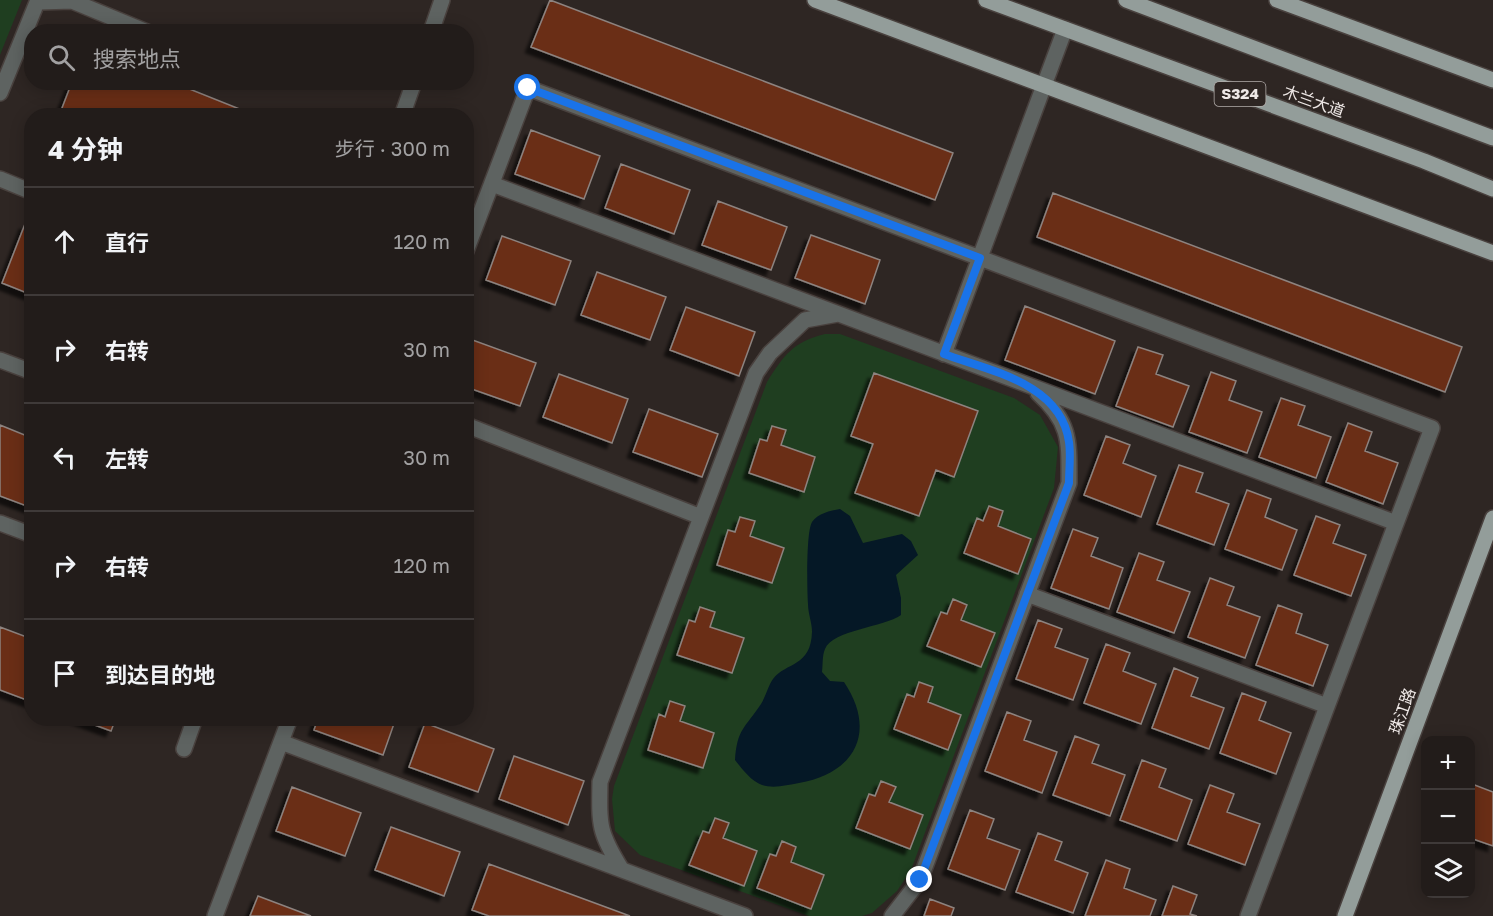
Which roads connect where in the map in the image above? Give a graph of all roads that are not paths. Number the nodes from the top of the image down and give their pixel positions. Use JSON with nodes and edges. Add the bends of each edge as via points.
{"nodes":[{"id":1,"x":442,"y":0,"type":"edge"},
{"id":2,"x":815,"y":0,"type":"edge"},
{"id":3,"x":986,"y":0,"type":"edge"},
{"id":4,"x":1126,"y":0,"type":"edge"},
{"id":5,"x":1277,"y":0,"type":"edge"},
{"id":6,"x":38,"y":1,"type":"edge"},
{"id":7,"x":28,"y":24,"type":"edge"},
{"id":8,"x":128,"y":24,"type":"edge"},
{"id":9,"x":434,"y":24,"type":"edge"},
{"id":10,"x":1065,"y":29,"type":"junction"},
{"id":11,"x":24,"y":35,"type":"edge"},
{"id":12,"x":1493,"y":80,"type":"edge"},
{"id":13,"x":1044,"y":86,"type":"junction"},
{"id":14,"x":411,"y":90,"type":"edge"},
{"id":15,"x":0,"y":93,"type":"edge"},
{"id":16,"x":405,"y":108,"type":"edge"},
{"id":17,"x":1493,"y":138,"type":"edge"},
{"id":18,"x":0,"y":179,"type":"edge"},
{"id":19,"x":492,"y":184,"type":"junction"},
{"id":20,"x":24,"y":189,"type":"edge"},
{"id":21,"x":1493,"y":189,"type":"edge"},
{"id":22,"x":474,"y":230,"type":"edge"},
{"id":23,"x":1493,"y":253,"type":"edge"},
{"id":24,"x":980,"y":258,"type":"junction"},
{"id":25,"x":838,"y":314,"type":"junction"},
{"id":26,"x":944,"y":354,"type":"junction"},
{"id":27,"x":0,"y":360,"type":"edge"},
{"id":28,"x":24,"y":369,"type":"edge"},
{"id":29,"x":1032,"y":387,"type":"junction"},
{"id":30,"x":474,"y":428,"type":"edge"},
{"id":31,"x":701,"y":517,"type":"junction"},
{"id":32,"x":1493,"y":518,"type":"edge"},
{"id":33,"x":0,"y":523,"type":"edge"},
{"id":34,"x":1396,"y":523,"type":"junction"},
{"id":35,"x":24,"y":532,"type":"edge"},
{"id":36,"x":1027,"y":594,"type":"junction"},
{"id":37,"x":1327,"y":706,"type":"junction"},
{"id":38,"x":192,"y":726,"type":"edge"},
{"id":39,"x":287,"y":726,"type":"edge"},
{"id":40,"x":281,"y":742,"type":"junction"},
{"id":41,"x":184,"y":749,"type":"dead end"},
{"id":42,"x":622,"y":870,"type":"junction"},
{"id":43,"x":728,"y":913,"type":"edge"},
{"id":44,"x":215,"y":916,"type":"edge"},
{"id":45,"x":745,"y":916,"type":"edge"},
{"id":46,"x":892,"y":916,"type":"edge"},
{"id":47,"x":1248,"y":916,"type":"edge"},
{"id":48,"x":1345,"y":916,"type":"edge"}],
"edges":[{"from":1,"to":9,"type":"street"},
{"from":2,"to":13,"type":"main road"},
{"from":3,"to":10,"type":"main road","name":"木兰大道","number":"S324"},
{"from":4,"to":17,"type":"main road","name":"木兰大道"},
{"from":5,"to":12,"type":"main road"},
{"from":6,"to":7,"type":"street"},
{"from":6,"to":8,"type":"street","via":[[72,1]]},
{"from":10,"to":13,"type":"street"},
{"from":10,"to":21,"type":"main road","name":"木兰大道","number":"S324"},
{"from":11,"to":15,"type":"street"},
{"from":13,"to":23,"type":"main road"},
{"from":13,"to":24,"type":"street"},
{"from":14,"to":16,"type":"street"},
{"from":18,"to":20,"type":"street"},
{"from":19,"to":22,"type":"street"},
{"from":19,"to":24,"type":"street","via":[[528,88]]},
{"from":19,"to":25,"type":"street"},
{"from":24,"to":26,"type":"street"},
{"from":24,"to":34,"type":"street","via":[[1432,428]]},
{"from":25,"to":26,"type":"street"},
{"from":25,"to":31,"type":"street","via":[[805,320],[770,352],[756,373]]},
{"from":26,"to":29,"type":"street"},
{"from":27,"to":28,"type":"street"},
{"from":29,"to":34,"type":"street"},
{"from":29,"to":36,"type":"street","via":[[1057,410],[1069,441],[1069,483]]},
{"from":30,"to":31,"type":"street"},
{"from":31,"to":42,"type":"street","via":[[600,782],[599,823]]},
{"from":32,"to":48,"type":"main road","name":"珠江路"},
{"from":33,"to":35,"type":"street"},
{"from":34,"to":37,"type":"street"},
{"from":36,"to":37,"type":"street"},
{"from":36,"to":46,"type":"street","via":[[920,880]]},
{"from":37,"to":47,"type":"street"},
{"from":38,"to":41,"type":"street"},
{"from":39,"to":40,"type":"street"},
{"from":40,"to":42,"type":"street"},
{"from":40,"to":44,"type":"street"},
{"from":42,"to":43,"type":"street"},
{"from":43,"to":45,"type":"street"}]}
